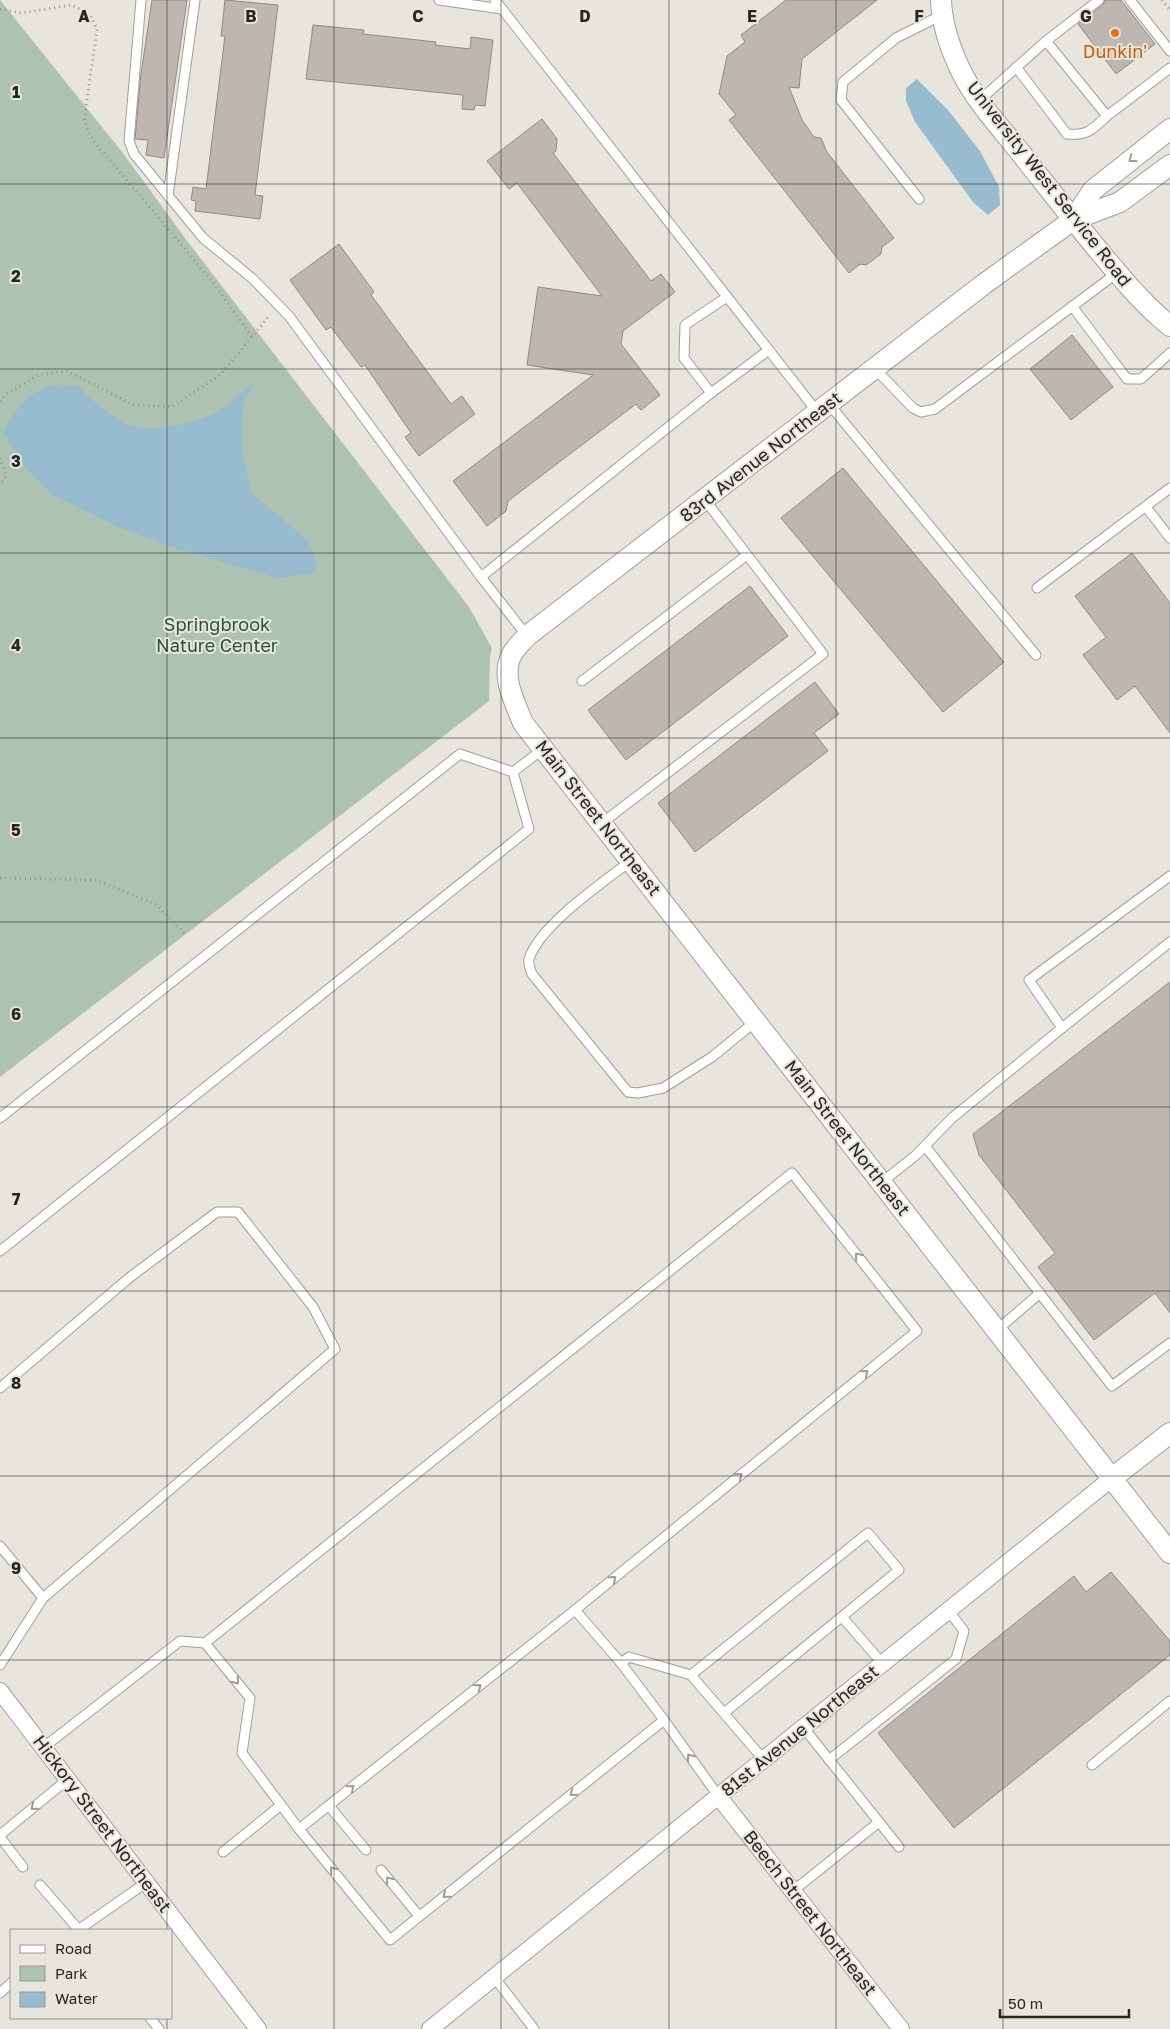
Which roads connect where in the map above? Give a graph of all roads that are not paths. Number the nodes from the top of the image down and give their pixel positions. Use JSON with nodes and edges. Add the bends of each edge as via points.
{"nodes":[{"id":1,"x":141,"y":0,"type":"edge"},
{"id":2,"x":195,"y":0,"type":"edge"},
{"id":3,"x":439,"y":0,"type":"edge"},
{"id":4,"x":495,"y":0,"type":"edge"},
{"id":5,"x":1099,"y":0,"type":"edge"},
{"id":6,"x":1130,"y":0,"type":"edge"},
{"id":7,"x":942,"y":7,"type":"edge"},
{"id":8,"x":502,"y":9,"type":"junction"},
{"id":9,"x":1046,"y":41,"type":"junction"},
{"id":10,"x":1170,"y":51,"type":"edge"},
{"id":11,"x":1016,"y":68,"type":"junction"},
{"id":12,"x":1170,"y":68,"type":"edge"},
{"id":13,"x":980,"y":100,"type":"junction"},
{"id":14,"x":1107,"y":116,"type":"junction"},
{"id":15,"x":1170,"y":129,"type":"edge"},
{"id":16,"x":1170,"y":165,"type":"edge"},
{"id":17,"x":168,"y":196,"type":"junction"},
{"id":18,"x":919,"y":199,"type":"dead end"},
{"id":19,"x":1073,"y":220,"type":"junction"},
{"id":20,"x":1117,"y":273,"type":"junction"},
{"id":21,"x":727,"y":297,"type":"junction"},
{"id":22,"x":1072,"y":306,"type":"junction"},
{"id":23,"x":1170,"y":326,"type":"edge"},
{"id":24,"x":769,"y":350,"type":"junction"},
{"id":25,"x":1170,"y":353,"type":"edge"},
{"id":26,"x":875,"y":369,"type":"junction"},
{"id":27,"x":711,"y":394,"type":"junction"},
{"id":28,"x":824,"y":409,"type":"junction"},
{"id":29,"x":1170,"y":488,"type":"edge"},
{"id":30,"x":705,"y":500,"type":"junction"},
{"id":31,"x":1146,"y":507,"type":"junction"},
{"id":32,"x":1170,"y":538,"type":"edge"},
{"id":33,"x":747,"y":554,"type":"junction"},
{"id":34,"x":481,"y":577,"type":"junction"},
{"id":35,"x":1037,"y":588,"type":"dead end"},
{"id":36,"x":527,"y":636,"type":"junction"},
{"id":37,"x":1036,"y":655,"type":"dead end"},
{"id":38,"x":582,"y":681,"type":"dead end"},
{"id":39,"x":523,"y":723,"type":"joint"},
{"id":40,"x":543,"y":749,"type":"junction"},
{"id":41,"x":513,"y":772,"type":"junction"},
{"id":42,"x":602,"y":823,"type":"junction"},
{"id":43,"x":631,"y":860,"type":"junction"},
{"id":44,"x":1170,"y":876,"type":"edge"},
{"id":45,"x":1170,"y":942,"type":"edge"},
{"id":46,"x":756,"y":1020,"type":"junction"},
{"id":47,"x":1062,"y":1028,"type":"junction"},
{"id":48,"x":0,"y":1118,"type":"edge"},
{"id":49,"x":925,"y":1146,"type":"junction"},
{"id":50,"x":882,"y":1182,"type":"junction"},
{"id":51,"x":0,"y":1251,"type":"edge"},
{"id":52,"x":1040,"y":1293,"type":"junction"},
{"id":53,"x":996,"y":1330,"type":"junction"},
{"id":54,"x":1170,"y":1342,"type":"edge"},
{"id":55,"x":0,"y":1388,"type":"edge"},
{"id":56,"x":1170,"y":1434,"type":"edge"},
{"id":57,"x":1111,"y":1479,"type":"junction"},
{"id":58,"x":0,"y":1546,"type":"edge"},
{"id":59,"x":1170,"y":1553,"type":"edge"},
{"id":60,"x":43,"y":1598,"type":"junction"},
{"id":61,"x":575,"y":1610,"type":"junction"},
{"id":62,"x":948,"y":1610,"type":"junction"},
{"id":63,"x":842,"y":1617,"type":"junction"},
{"id":64,"x":205,"y":1643,"type":"junction"},
{"id":65,"x":621,"y":1663,"type":"junction"},
{"id":66,"x":882,"y":1663,"type":"junction"},
{"id":67,"x":0,"y":1665,"type":"edge"},
{"id":68,"x":691,"y":1675,"type":"junction"},
{"id":69,"x":0,"y":1691,"type":"edge"},
{"id":70,"x":1170,"y":1701,"type":"edge"},
{"id":71,"x":724,"y":1713,"type":"junction"},
{"id":72,"x":664,"y":1720,"type":"junction"},
{"id":73,"x":803,"y":1727,"type":"junction"},
{"id":74,"x":44,"y":1747,"type":"junction"},
{"id":75,"x":764,"y":1760,"type":"junction"},
{"id":76,"x":829,"y":1760,"type":"junction"},
{"id":77,"x":1092,"y":1766,"type":"dead end"},
{"id":78,"x":68,"y":1778,"type":"junction"},
{"id":79,"x":719,"y":1797,"type":"junction"},
{"id":80,"x":281,"y":1805,"type":"junction"},
{"id":81,"x":329,"y":1806,"type":"junction"},
{"id":82,"x":879,"y":1822,"type":"junction"},
{"id":83,"x":299,"y":1829,"type":"junction"},
{"id":84,"x":0,"y":1836,"type":"edge"},
{"id":85,"x":899,"y":1847,"type":"dead end"},
{"id":86,"x":366,"y":1850,"type":"dead end"},
{"id":87,"x":223,"y":1852,"type":"dead end"},
{"id":88,"x":23,"y":1867,"type":"dead end"},
{"id":89,"x":381,"y":1870,"type":"dead end"},
{"id":90,"x":146,"y":1882,"type":"junction"},
{"id":91,"x":40,"y":1885,"type":"dead end"},
{"id":92,"x":793,"y":1891,"type":"junction"},
{"id":93,"x":419,"y":1916,"type":"junction"},
{"id":94,"x":78,"y":1929,"type":"edge"},
{"id":95,"x":80,"y":1929,"type":"edge"},
{"id":96,"x":494,"y":1977,"type":"junction"},
{"id":97,"x":10,"y":1985,"type":"edge"},
{"id":98,"x":0,"y":1993,"type":"edge"},
{"id":99,"x":151,"y":2019,"type":"edge"},
{"id":100,"x":159,"y":2029,"type":"edge"},
{"id":101,"x":258,"y":2029,"type":"edge"},
{"id":102,"x":430,"y":2029,"type":"edge"},
{"id":103,"x":534,"y":2029,"type":"edge"},
{"id":104,"x":901,"y":2029,"type":"edge"}],
"edges":[{"from":1,"to":17,"type":"lane","via":[[129,141],[134,154]]},
{"from":2,"to":17,"type":"lane"},
{"from":3,"to":8,"type":"lane"},
{"from":4,"to":8,"type":"lane"},
{"from":5,"to":9,"type":"lane"},
{"from":6,"to":10,"type":"lane"},
{"from":7,"to":13,"type":"street","name":"University West Service Road","via":[[963,74]]},
{"from":7,"to":18,"type":"lane","via":[[896,38],[843,82],[841,100]]},
{"from":8,"to":21,"type":"lane"},
{"from":9,"to":11,"type":"lane"},
{"from":9,"to":14,"type":"lane"},
{"from":11,"to":13,"type":"lane"},
{"from":11,"to":14,"type":"lane","via":[[1067,134],[1090,132]]},
{"from":12,"to":14,"type":"lane"},
{"from":13,"to":19,"type":"street","name":"University West Service Road"},
{"from":15,"to":19,"type":"street","name":"83rd Avenue Northeast","one_way":true,"via":[[1093,190]]},
{"from":16,"to":19,"type":"street","name":"83rd Avenue Northeast","via":[[1120,202]]},
{"from":17,"to":34,"type":"lane","via":[[203,238],[290,316]]},
{"from":19,"to":20,"type":"street","name":"University West Service Road"},
{"from":19,"to":26,"type":"street","name":"83rd Avenue Northeast"},
{"from":20,"to":22,"type":"lane"},
{"from":20,"to":23,"type":"street","name":"University West Service Road"},
{"from":21,"to":24,"type":"lane"},
{"from":21,"to":27,"type":"lane","via":[[685,325],[684,358]]},
{"from":22,"to":25,"type":"lane","via":[[1127,379],[1141,379]]},
{"from":22,"to":26,"type":"lane","via":[[935,409],[921,412],[913,408]]},
{"from":24,"to":27,"type":"lane"},
{"from":24,"to":28,"type":"lane"},
{"from":26,"to":28,"type":"street","name":"83rd Avenue Northeast"},
{"from":27,"to":34,"type":"lane"},
{"from":28,"to":30,"type":"street","name":"83rd Avenue Northeast"},
{"from":28,"to":37,"type":"lane"},
{"from":29,"to":31,"type":"lane"},
{"from":30,"to":33,"type":"lane"},
{"from":30,"to":36,"type":"street","name":"83rd Avenue Northeast"},
{"from":31,"to":32,"type":"lane"},
{"from":31,"to":35,"type":"lane"},
{"from":33,"to":38,"type":"lane"},
{"from":33,"to":42,"type":"lane","via":[[824,654]]},
{"from":34,"to":36,"type":"lane"},
{"from":36,"to":39,"type":"street","name":"83rd Avenue Northeast","via":[[512,654],[506,673]]},
{"from":39,"to":40,"type":"street","name":"Main Street Northeast"},
{"from":40,"to":41,"type":"lane"},
{"from":40,"to":42,"type":"street","name":"Main Street Northeast"},
{"from":41,"to":48,"type":"lane","via":[[460,754]]},
{"from":41,"to":51,"type":"lane","via":[[529,828]]},
{"from":42,"to":43,"type":"street","name":"Main Street Northeast"},
{"from":43,"to":46,"type":"street","name":"Main Street Northeast"},
{"from":43,"to":46,"type":"lane","via":[[586,894],[538,940],[528,961],[532,974],[628,1092],[663,1088],[712,1057]]},
{"from":44,"to":47,"type":"lane","via":[[1029,980]]},
{"from":45,"to":47,"type":"lane"},
{"from":46,"to":50,"type":"street","name":"Main Street Northeast"},
{"from":47,"to":49,"type":"lane","via":[[952,1118]]},
{"from":49,"to":50,"type":"lane"},
{"from":49,"to":52,"type":"lane"},
{"from":50,"to":53,"type":"street","name":"Main Street Northeast"},
{"from":52,"to":53,"type":"lane"},
{"from":52,"to":54,"type":"lane","via":[[1112,1386]]},
{"from":53,"to":57,"type":"street","name":"Main Street Northeast"},
{"from":55,"to":60,"type":"lane","via":[[129,1278],[217,1212],[238,1212],[312,1307],[335,1349]]},
{"from":56,"to":57,"type":"street","name":"81st Avenue Northeast"},
{"from":57,"to":59,"type":"street","name":"Main Street Northeast"},
{"from":57,"to":62,"type":"street","name":"81st Avenue Northeast"},
{"from":58,"to":60,"type":"lane"},
{"from":60,"to":67,"type":"lane"},
{"from":61,"to":64,"type":"lane","one_way":true,"via":[[917,1331],[792,1173]]},
{"from":61,"to":65,"type":"lane"},
{"from":81,"to":61,"type":"lane","one_way":true},
{"from":62,"to":66,"type":"street","name":"81st Avenue Northeast"},
{"from":62,"to":76,"type":"lane","via":[[964,1631],[956,1659]]},
{"from":63,"to":66,"type":"lane"},
{"from":63,"to":68,"type":"lane","via":[[899,1570],[868,1533]]},
{"from":63,"to":71,"type":"lane"},
{"from":64,"to":74,"type":"lane","via":[[180,1641]]},
{"from":64,"to":80,"type":"lane","one_way":true,"via":[[250,1698],[242,1754]]},
{"from":65,"to":68,"type":"lane","via":[[629,1657]]},
{"from":65,"to":72,"type":"lane"},
{"from":66,"to":73,"type":"street","name":"81st Avenue Northeast"},
{"from":68,"to":71,"type":"lane"},
{"from":69,"to":74,"type":"street","name":"Hickory Street Northeast"},
{"from":70,"to":77,"type":"lane"},
{"from":71,"to":75,"type":"lane"},
{"from":79,"to":72,"type":"lane","one_way":true},
{"from":72,"to":93,"type":"lane","one_way":true},
{"from":73,"to":75,"type":"street","name":"81st Avenue Northeast"},
{"from":73,"to":76,"type":"lane"},
{"from":74,"to":78,"type":"street","name":"Hickory Street Northeast"},
{"from":75,"to":79,"type":"street","name":"81st Avenue Northeast"},
{"from":76,"to":82,"type":"lane"},
{"from":78,"to":84,"type":"lane","one_way":true},
{"from":78,"to":90,"type":"street","name":"Hickory Street Northeast"},
{"from":79,"to":92,"type":"street","name":"Beech Street Northeast"},
{"from":79,"to":96,"type":"street","name":"81st Avenue Northeast"},
{"from":80,"to":83,"type":"lane"},
{"from":80,"to":87,"type":"lane"},
{"from":81,"to":83,"type":"lane"},
{"from":81,"to":86,"type":"lane"},
{"from":82,"to":85,"type":"lane"},
{"from":82,"to":92,"type":"lane"},
{"from":93,"to":83,"type":"lane","one_way":true,"via":[[390,1940]]},
{"from":84,"to":88,"type":"lane"},
{"from":93,"to":89,"type":"lane","one_way":true},
{"from":90,"to":95,"type":"lane"},
{"from":90,"to":101,"type":"street","name":"Hickory Street Northeast"},
{"from":91,"to":94,"type":"lane"},
{"from":92,"to":104,"type":"street","name":"Beech Street Northeast"},
{"from":96,"to":102,"type":"street","name":"81st Avenue Northeast"},
{"from":96,"to":103,"type":"lane"},
{"from":97,"to":98,"type":"lane"},
{"from":99,"to":100,"type":"lane"}]}
